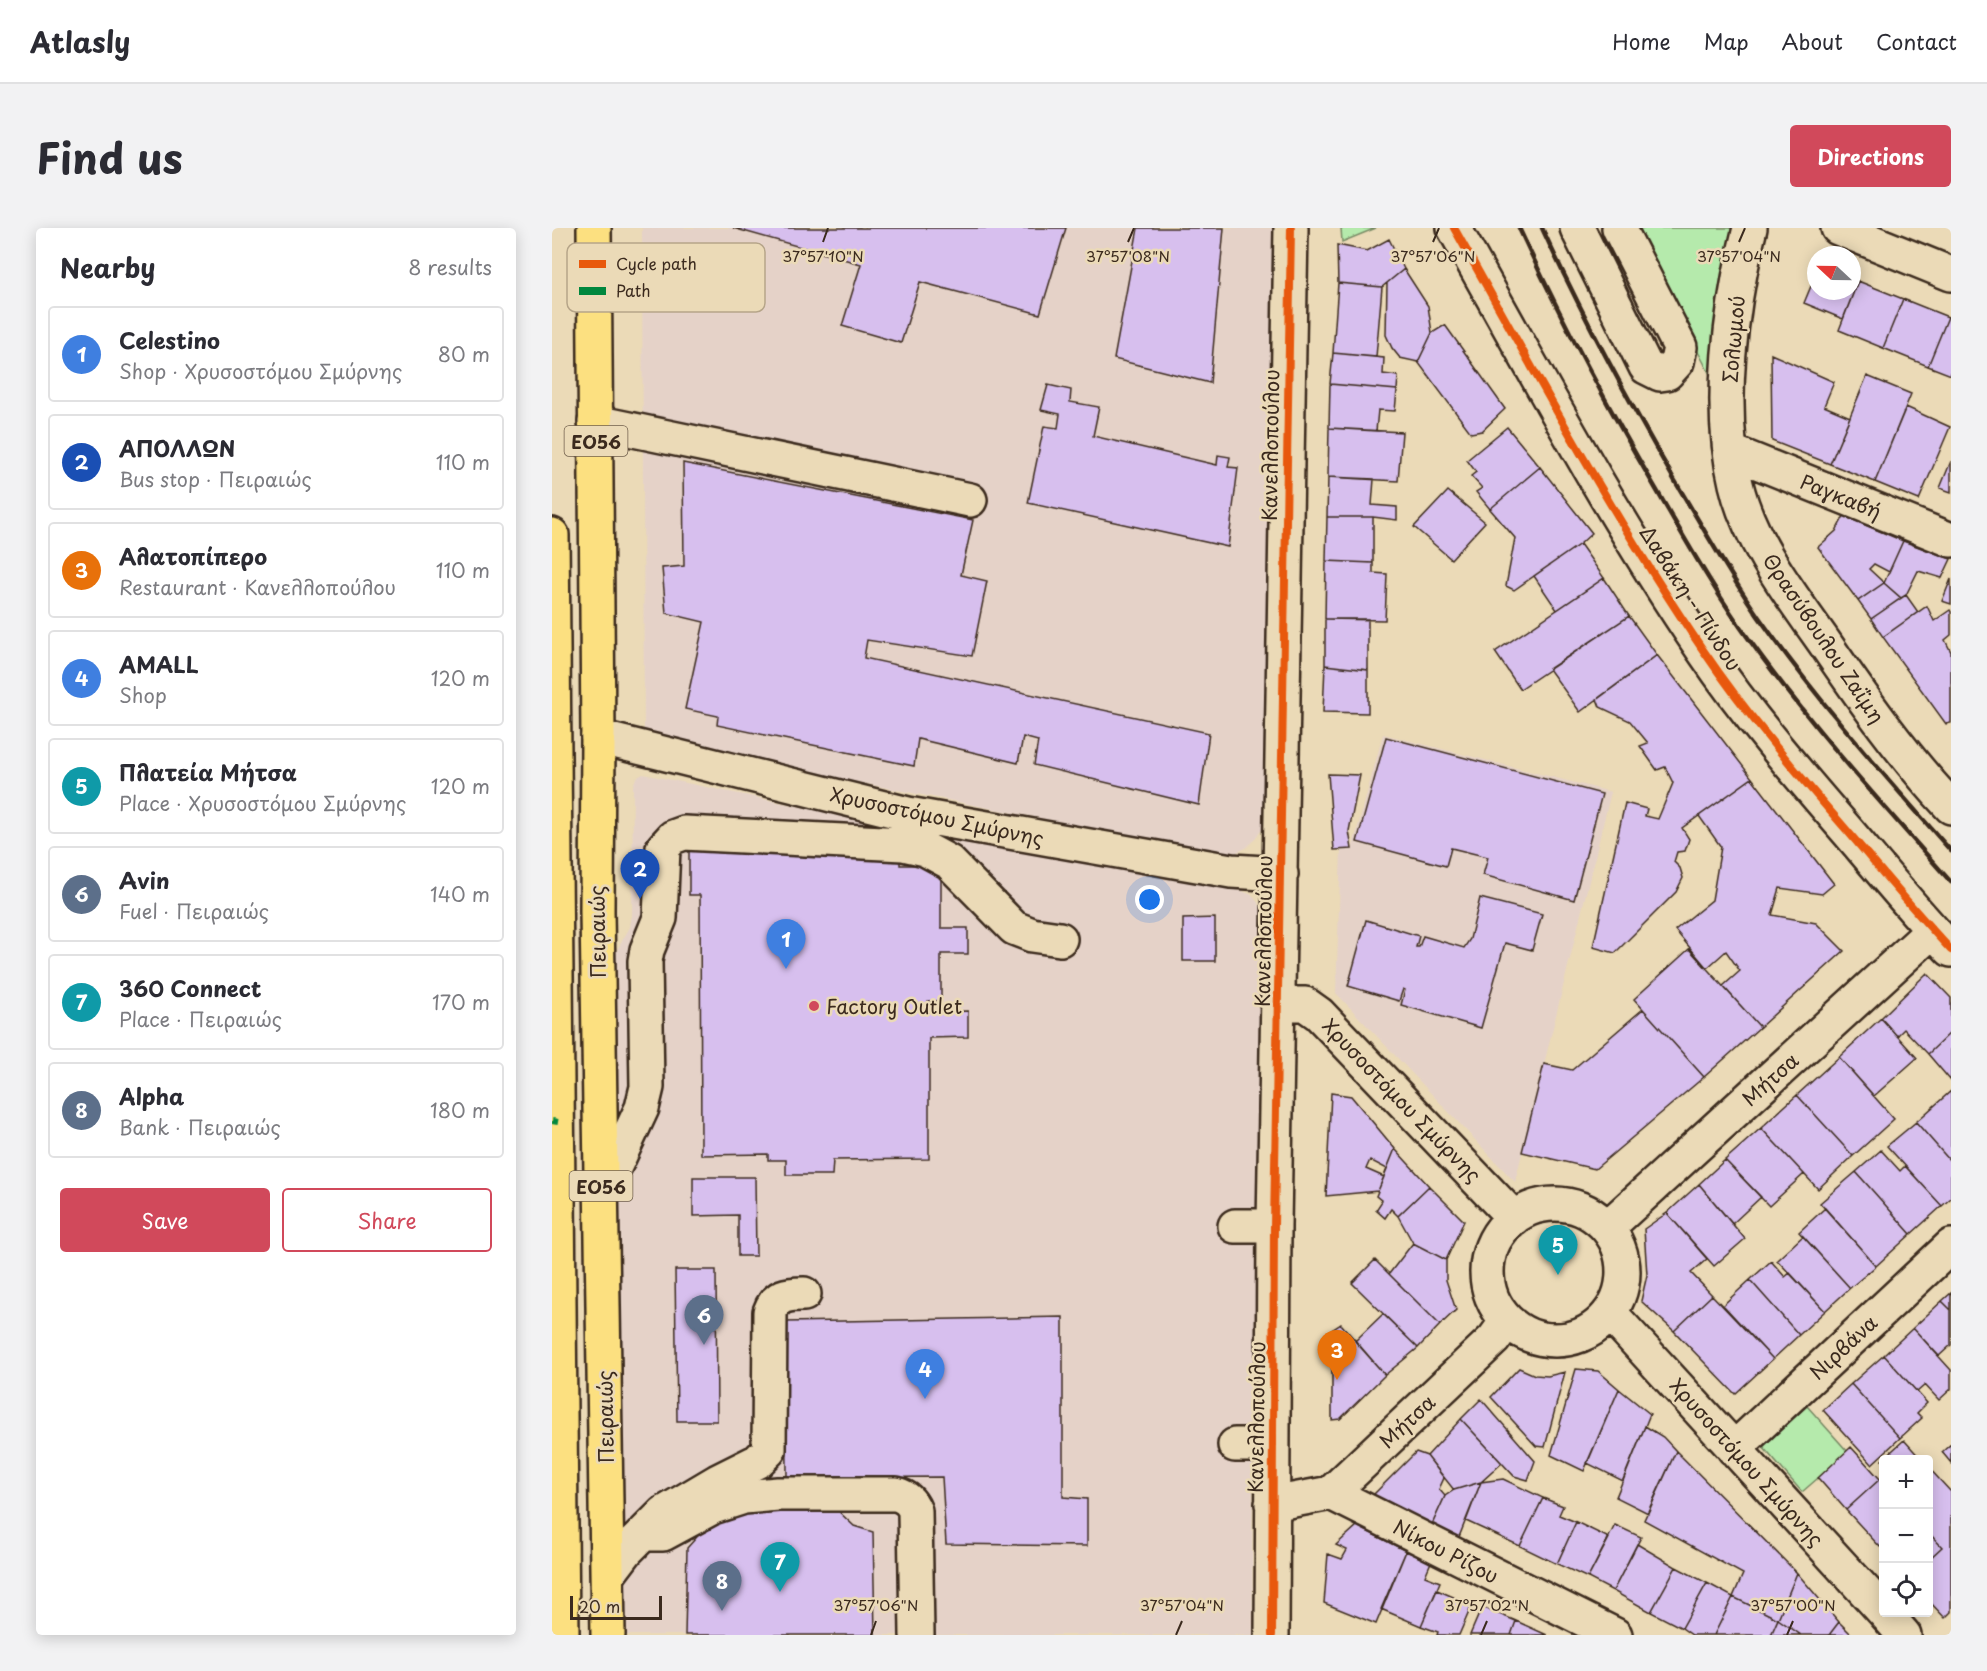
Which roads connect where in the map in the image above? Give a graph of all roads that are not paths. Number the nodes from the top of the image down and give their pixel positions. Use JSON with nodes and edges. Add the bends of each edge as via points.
{"nodes":[{"id":1,"x":594,"y":228,"type":"edge"},
{"id":2,"x":1291,"y":228,"type":"edge"},
{"id":3,"x":1454,"y":228,"type":"edge"},
{"id":4,"x":1577,"y":228,"type":"edge"},
{"id":5,"x":1619,"y":228,"type":"edge"},
{"id":6,"x":1750,"y":228,"type":"edge"},
{"id":7,"x":1838,"y":228,"type":"edge"},
{"id":8,"x":594,"y":243,"type":"edge"},
{"id":9,"x":1951,"y":274,"type":"edge"},
{"id":10,"x":595,"y":312,"type":"edge"},
{"id":11,"x":596,"y":422,"type":"junction"},
{"id":12,"x":1730,"y":451,"type":"junction"},
{"id":13,"x":970,"y":500,"type":"dead end"},
{"id":14,"x":552,"y":535,"type":"edge"},
{"id":15,"x":1951,"y":540,"type":"edge"},
{"id":16,"x":553,"y":734,"type":"edge"},
{"id":17,"x":598,"y":737,"type":"junction"},
{"id":18,"x":1945,"y":796,"type":"edge"},
{"id":19,"x":1281,"y":874,"type":"junction"},
{"id":20,"x":554,"y":927,"type":"edge"},
{"id":21,"x":1060,"y":939,"type":"dead end"},
{"id":22,"x":1942,"y":940,"type":"edge"},
{"id":23,"x":1278,"y":1002,"type":"junction"},
{"id":24,"x":555,"y":1121,"type":"edge"},
{"id":25,"x":602,"y":1196,"type":"junction"},
{"id":26,"x":555,"y":1206,"type":"edge"},
{"id":27,"x":1514,"y":1218,"type":"junction"},
{"id":28,"x":1235,"y":1226,"type":"dead end"},
{"id":29,"x":1274,"y":1226,"type":"junction"},
{"id":30,"x":1607,"y":1228,"type":"junction"},
{"id":31,"x":1951,"y":1246,"type":"edge"},
{"id":32,"x":804,"y":1294,"type":"dead end"},
{"id":33,"x":1610,"y":1312,"type":"junction"},
{"id":34,"x":1507,"y":1321,"type":"junction"},
{"id":35,"x":556,"y":1394,"type":"edge"},
{"id":36,"x":1235,"y":1445,"type":"dead end"},
{"id":37,"x":1272,"y":1445,"type":"junction"},
{"id":38,"x":1734,"y":1449,"type":"junction"},
{"id":39,"x":769,"y":1450,"type":"junction"},
{"id":40,"x":1331,"y":1493,"type":"junction"},
{"id":41,"x":788,"y":1494,"type":"junction"},
{"id":42,"x":1272,"y":1504,"type":"junction"},
{"id":43,"x":643,"y":1534,"type":"junction"},
{"id":44,"x":608,"y":1575,"type":"junction"},
{"id":45,"x":1879,"y":1607,"type":"edge"},
{"id":46,"x":1888,"y":1617,"type":"edge"},
{"id":47,"x":562,"y":1635,"type":"edge"},
{"id":48,"x":608,"y":1635,"type":"edge"},
{"id":49,"x":916,"y":1635,"type":"edge"},
{"id":50,"x":1272,"y":1635,"type":"edge"},
{"id":51,"x":1615,"y":1635,"type":"edge"},
{"id":52,"x":1904,"y":1635,"type":"edge"}],
"edges":[{"from":1,"to":8,"type":"main road","name":"Πειραιώς","number":"ΕΟ56"},
{"from":2,"to":19,"type":"street","name":"Κανελλοπούλου"},
{"from":3,"to":22,"type":"street","name":"Δαβάκη - Πίνδου","via":[[1657,580],[1704,651],[1783,756]]},
{"from":4,"to":5,"type":"street","via":[[1646,367],[1667,373],[1677,362],[1680,347]]},
{"from":6,"to":12,"type":"street","name":"Σολωμού","via":[[1729,363]]},
{"from":7,"to":9,"type":"street"},
{"from":10,"to":11,"type":"main road","name":"Πειραιώς","number":"ΕΟ56"},
{"from":11,"to":13,"type":"street"},
{"from":11,"to":17,"type":"main road","name":"Πειραιώς","number":"ΕΟ56"},
{"from":12,"to":15,"type":"street","name":"Ραγκαβή"},
{"from":12,"to":18,"type":"street","name":"Θρασύβουλου Ζαΐμη","via":[[1739,496],[1763,549],[1871,710]]},
{"from":14,"to":16,"type":"main road","name":"Πειραιώς","number":"ΕΟ56"},
{"from":16,"to":20,"type":"main road","name":"Πειραιώς","number":"ΕΟ56"},
{"from":17,"to":19,"type":"street","name":"Χρυσοστόμου Σμύρνης","via":[[908,814],[1231,871]]},
{"from":17,"to":25,"type":"main road","name":"Πειραιώς","number":"ΕΟ56"},
{"from":19,"to":23,"type":"street","name":"Κανελλοπούλου"},
{"from":20,"to":24,"type":"main road","name":"Πειραιώς","number":"ΕΟ56"},
{"from":21,"to":25,"type":"street","via":[[1014,928],[949,862],[925,849],[903,844],[684,833],[673,837],[663,848],[660,918],[645,961],[647,1087],[642,1108]]},
{"from":22,"to":30,"type":"street","name":"Μήτσα"},
{"from":23,"to":27,"type":"street","name":"Χρυσοστόμου Σμύρνης","via":[[1305,1004],[1319,1014]]},
{"from":23,"to":29,"type":"street","name":"Κανελλοπούλου"},
{"from":24,"to":26,"type":"main road","name":"Πειραιώς","number":"ΕΟ56"},
{"from":25,"to":44,"type":"main road","name":"Πειραιώς","number":"ΕΟ56"},
{"from":26,"to":35,"type":"main road","name":"Πειραιώς","number":"ΕΟ56"},
{"from":27,"to":30,"type":"street","via":[[1530,1209],[1558,1204],[1584,1211]]},
{"from":27,"to":34,"type":"street","via":[[1494,1244],[1488,1268],[1493,1300]]},
{"from":28,"to":29,"type":"street"},
{"from":29,"to":37,"type":"street","name":"Κανελλοπούλου"},
{"from":30,"to":33,"type":"street","via":[[1620,1252],[1623,1273],[1620,1294]]},
{"from":31,"to":38,"type":"street","name":"Νιρβάνα"},
{"from":32,"to":39,"type":"street","via":[[781,1296],[770,1312]]},
{"from":33,"to":34,"type":"street","via":[[1590,1331],[1556,1341],[1530,1335]]},
{"from":33,"to":38,"type":"street","name":"Χρυσοστόμου Σμύρνης"},
{"from":34,"to":40,"type":"street","name":"Μήτσα","via":[[1494,1339]]},
{"from":35,"to":47,"type":"main road","name":"Πειραιώς","number":"ΕΟ56"},
{"from":36,"to":37,"type":"street"},
{"from":37,"to":42,"type":"street","name":"Κανελλοπούλου"},
{"from":38,"to":45,"type":"street","name":"Χρυσοστόμου Σμύρνης"},
{"from":39,"to":41,"type":"street","via":[[772,1477]]},
{"from":39,"to":43,"type":"street","via":[[758,1461],[664,1513]]},
{"from":40,"to":42,"type":"street"},
{"from":40,"to":51,"type":"street","name":"Νίκου Ρίζου"},
{"from":41,"to":43,"type":"street","via":[[730,1501],[663,1534]]},
{"from":41,"to":49,"type":"street","via":[[896,1494],[912,1503]]},
{"from":42,"to":50,"type":"street","name":"Κανελλοπούλου"},
{"from":43,"to":44,"type":"street"},
{"from":44,"to":48,"type":"main road","name":"Πειραιώς","number":"ΕΟ56"},
{"from":46,"to":52,"type":"street","name":"Χρυσοστόμου Σμύρνης"}]}
